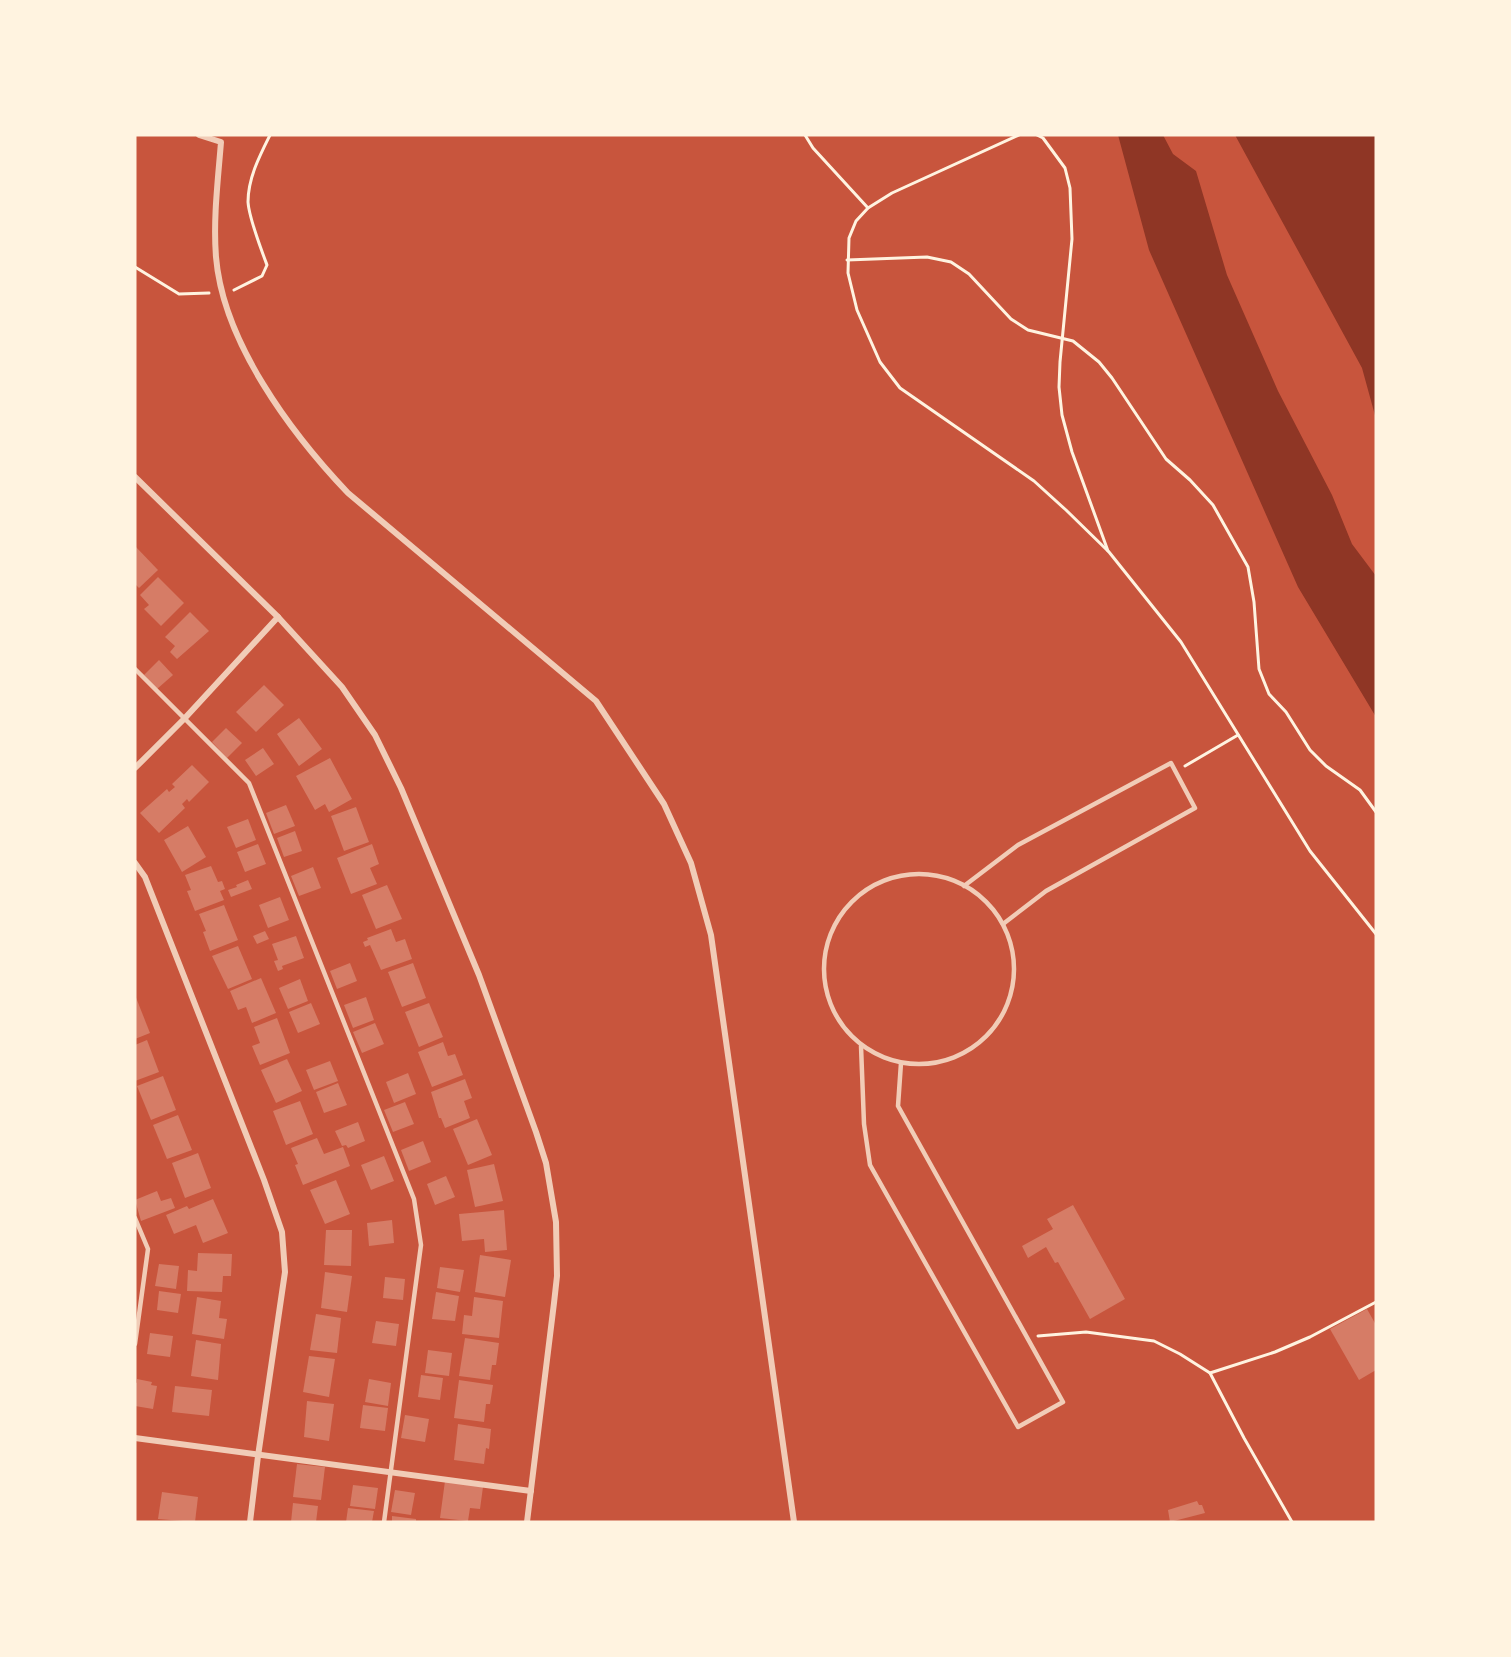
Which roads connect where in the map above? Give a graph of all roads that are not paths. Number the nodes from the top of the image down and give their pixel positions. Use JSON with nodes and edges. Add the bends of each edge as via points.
{"nodes":[{"id":1,"x":199,"y":135,"type":"edge"},
{"id":2,"x":135,"y":477,"type":"edge"},
{"id":3,"x":278,"y":617,"type":"junction"},
{"id":4,"x":135,"y":669,"type":"edge"},
{"id":5,"x":185,"y":718,"type":"junction"},
{"id":6,"x":135,"y":768,"type":"edge"},
{"id":7,"x":135,"y":863,"type":"edge"},
{"id":8,"x":964,"y":886,"type":"junction"},
{"id":9,"x":1003,"y":924,"type":"junction"},
{"id":10,"x":861,"y":1046,"type":"junction"},
{"id":11,"x":901,"y":1063,"type":"junction"},
{"id":12,"x":135,"y":1218,"type":"edge"},
{"id":13,"x":135,"y":1344,"type":"edge"},
{"id":14,"x":135,"y":1438,"type":"edge"},
{"id":15,"x":258,"y":1456,"type":"junction"},
{"id":16,"x":391,"y":1472,"type":"junction"},
{"id":17,"x":531,"y":1491,"type":"junction"},
{"id":18,"x":250,"y":1522,"type":"edge"},
{"id":19,"x":384,"y":1522,"type":"edge"},
{"id":20,"x":527,"y":1522,"type":"edge"},
{"id":21,"x":794,"y":1522,"type":"edge"}],
"edges":[{"from":1,"to":21,"type":"street","via":[[221,142],[216,257],[222,292],[238,337],[275,404],[348,493],[596,701],[664,804],[691,863],[711,935]]},
{"from":2,"to":3,"type":"street"},
{"from":3,"to":5,"type":"street"},
{"from":3,"to":17,"type":"street","via":[[342,687],[375,735],[479,975],[546,1163],[556,1222],[557,1276]]},
{"from":4,"to":5,"type":"lane"},
{"from":5,"to":6,"type":"street"},
{"from":5,"to":16,"type":"lane","via":[[249,783],[414,1199],[421,1245]]},
{"from":7,"to":15,"type":"street","via":[[145,877],[282,1232],[285,1272]]},
{"from":8,"to":9,"type":"lane","via":[[981,897]]},
{"from":8,"to":9,"type":"lane","via":[[1018,845],[1171,764],[1195,808],[1046,891]]},
{"from":8,"to":10,"type":"lane","via":[[929,875],[889,879],[860,895],[840,916],[826,948],[827,997],[838,1021]]},
{"from":9,"to":11,"type":"lane","via":[[1014,963],[1013,980],[996,1025],[969,1050],[942,1062]]},
{"from":10,"to":11,"type":"lane"},
{"from":10,"to":11,"type":"lane","via":[[870,1165],[1018,1427],[1063,1402],[898,1106]]},
{"from":12,"to":13,"type":"lane","via":[[148,1250]]},
{"from":14,"to":15,"type":"street"},
{"from":15,"to":16,"type":"street"},
{"from":15,"to":18,"type":"street"},
{"from":16,"to":17,"type":"street"},
{"from":16,"to":19,"type":"lane"},
{"from":17,"to":20,"type":"street"}]}
